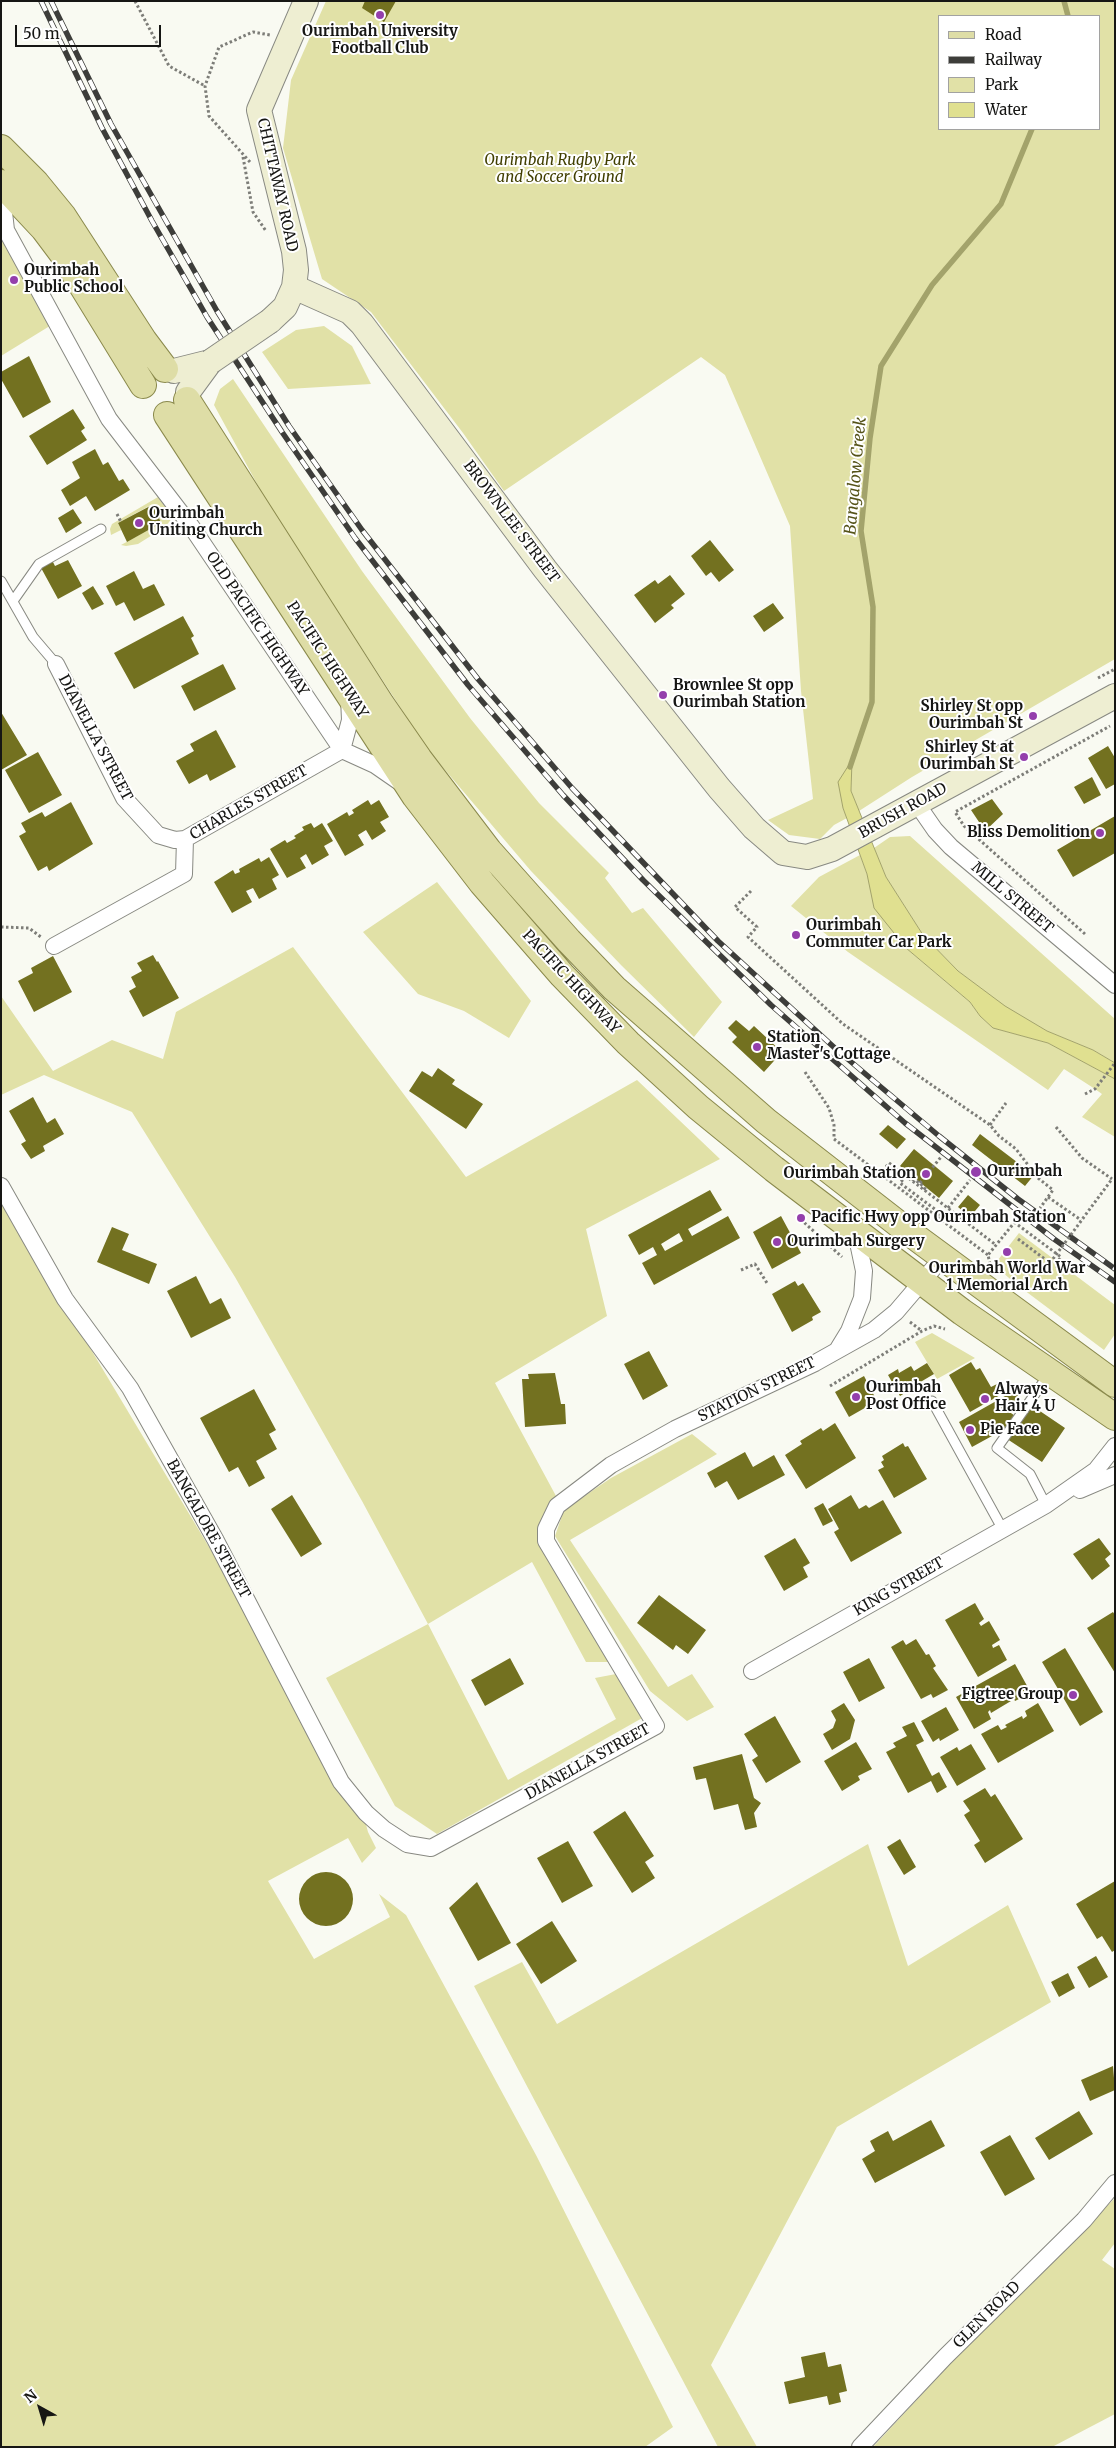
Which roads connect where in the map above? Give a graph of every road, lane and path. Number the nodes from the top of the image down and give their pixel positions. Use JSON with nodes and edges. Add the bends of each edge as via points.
{"nodes":[{"id":1,"x":135,"y":1,"type":"edge"},
{"id":2,"x":306,"y":1,"type":"edge"},
{"id":3,"x":290,"y":39,"type":"junction"},
{"id":4,"x":205,"y":86,"type":"junction"},
{"id":5,"x":1,"y":148,"type":"edge"},
{"id":6,"x":243,"y":157,"type":"junction"},
{"id":7,"x":276,"y":183,"type":"junction"},
{"id":8,"x":1,"y":184,"type":"edge"},
{"id":9,"x":269,"y":236,"type":"dead end"},
{"id":10,"x":294,"y":287,"type":"junction"},
{"id":11,"x":210,"y":362,"type":"junction"},
{"id":12,"x":170,"y":370,"type":"junction"},
{"id":13,"x":143,"y":385,"type":"junction"},
{"id":14,"x":181,"y":402,"type":"junction"},
{"id":15,"x":117,"y":514,"type":"dead end"},
{"id":16,"x":121,"y":522,"type":"dead end"},
{"id":17,"x":101,"y":529,"type":"dead end"},
{"id":18,"x":1,"y":581,"type":"edge"},
{"id":19,"x":13,"y":601,"type":"junction"},
{"id":20,"x":56,"y":664,"type":"joint"},
{"id":21,"x":348,"y":693,"type":"junction"},
{"id":22,"x":1115,"y":696,"type":"edge"},
{"id":23,"x":1115,"y":723,"type":"edge"},
{"id":24,"x":342,"y":750,"type":"junction"},
{"id":25,"x":415,"y":796,"type":"junction"},
{"id":26,"x":917,"y":804,"type":"junction"},
{"id":27,"x":185,"y":839,"type":"junction"},
{"id":28,"x":794,"y":856,"type":"joint"},
{"id":29,"x":751,"y":890,"type":"dead end"},
{"id":30,"x":1,"y":927,"type":"edge"},
{"id":31,"x":1086,"y":935,"type":"dead end"},
{"id":32,"x":54,"y":946,"type":"joint"},
{"id":33,"x":1115,"y":985,"type":"edge"},
{"id":34,"x":1115,"y":1063,"type":"edge"},
{"id":35,"x":805,"y":1072,"type":"dead end"},
{"id":36,"x":1085,"y":1094,"type":"dead end"},
{"id":37,"x":1006,"y":1103,"type":"dead end"},
{"id":38,"x":990,"y":1125,"type":"junction"},
{"id":39,"x":1056,"y":1127,"type":"dead end"},
{"id":40,"x":941,"y":1157,"type":"dead end"},
{"id":41,"x":880,"y":1174,"type":"junction"},
{"id":42,"x":906,"y":1176,"type":"junction"},
{"id":43,"x":970,"y":1180,"type":"dead end"},
{"id":44,"x":920,"y":1183,"type":"junction"},
{"id":45,"x":1,"y":1186,"type":"edge"},
{"id":46,"x":931,"y":1196,"type":"junction"},
{"id":47,"x":1048,"y":1197,"type":"junction"},
{"id":48,"x":948,"y":1208,"type":"junction"},
{"id":49,"x":1040,"y":1208,"type":"dead end"},
{"id":50,"x":936,"y":1217,"type":"junction"},
{"id":51,"x":1018,"y":1218,"type":"dead end"},
{"id":52,"x":1081,"y":1220,"type":"junction"},
{"id":53,"x":1014,"y":1222,"type":"junction"},
{"id":54,"x":856,"y":1233,"type":"junction"},
{"id":55,"x":1018,"y":1239,"type":"dead end"},
{"id":56,"x":996,"y":1245,"type":"junction"},
{"id":57,"x":988,"y":1255,"type":"junction"},
{"id":58,"x":943,"y":1258,"type":"junction"},
{"id":59,"x":741,"y":1270,"type":"dead end"},
{"id":60,"x":1060,"y":1270,"type":"dead end"},
{"id":61,"x":992,"y":1272,"type":"dead end"},
{"id":62,"x":767,"y":1283,"type":"dead end"},
{"id":63,"x":922,"y":1283,"type":"junction"},
{"id":64,"x":948,"y":1329,"type":"dead end"},
{"id":65,"x":836,"y":1351,"type":"junction"},
{"id":66,"x":1050,"y":1372,"type":"junction"},
{"id":67,"x":1115,"y":1384,"type":"edge"},
{"id":68,"x":830,"y":1386,"type":"dead end"},
{"id":69,"x":932,"y":1401,"type":"dead end"},
{"id":70,"x":1115,"y":1417,"type":"edge"},
{"id":71,"x":1115,"y":1446,"type":"edge"},
{"id":72,"x":1115,"y":1474,"type":"edge"},
{"id":73,"x":1046,"y":1505,"type":"junction"},
{"id":74,"x":556,"y":1506,"type":"joint"},
{"id":75,"x":1002,"y":1528,"type":"junction"},
{"id":76,"x":752,"y":1671,"type":"dead end"},
{"id":77,"x":431,"y":1848,"type":"joint"},
{"id":78,"x":1115,"y":2183,"type":"edge"},
{"id":79,"x":860,"y":2447,"type":"edge"}],
"edges":[{"from":1,"to":4,"type":"path","via":[[169,66]]},
{"from":2,"to":3,"type":"street","name":"CHITTAWAY ROAD"},
{"from":3,"to":4,"type":"path","via":[[253,32],[219,46]]},
{"from":3,"to":7,"type":"street","name":"CHITTAWAY ROAD","via":[[260,110]]},
{"from":4,"to":6,"type":"path","via":[[209,116]]},
{"from":5,"to":12,"type":"main road","via":[[63,216],[144,341]]},
{"from":6,"to":7,"type":"path"},
{"from":6,"to":9,"type":"path","via":[[253,212]]},
{"from":7,"to":10,"type":"street","name":"CHITTAWAY ROAD","via":[[294,251]]},
{"from":8,"to":13,"type":"main road","via":[[44,229],[62,254]]},
{"from":8,"to":24,"type":"street","name":"OLD PACIFIC HIGHWAY","via":[[6,230],[109,419],[191,526]]},
{"from":10,"to":11,"type":"street","bridge":true,"via":[[285,307],[270,321]]},
{"from":10,"to":28,"type":"street","name":"BROWNLEE STREET","via":[[344,309],[362,324],[545,569],[719,788],[764,838],[783,853]]},
{"from":11,"to":12,"type":"street"},
{"from":11,"to":14,"type":"street"},
{"from":12,"to":13,"type":"main road","via":[[152,372]]},
{"from":12,"to":14,"type":"main road","via":[[184,378]]},
{"from":13,"to":14,"type":"main road","via":[[143,399],[147,406],[160,414]]},
{"from":14,"to":21,"type":"main road","name":"PACIFIC HIGHWAY"},
{"from":14,"to":58,"type":"main road","name":"PACIFIC HIGHWAY","via":[[381,704],[453,804],[520,887],[614,988],[766,1121]]},
{"from":15,"to":16,"type":"path"},
{"from":17,"to":19,"type":"lane","via":[[39,564]]},
{"from":18,"to":19,"type":"lane"},
{"from":19,"to":20,"type":"lane","via":[[34,637]]},
{"from":20,"to":27,"type":"street","name":"DIANELLA STREET","via":[[124,798],[158,835],[168,840]]},
{"from":21,"to":24,"type":"street","via":[[350,720]]},
{"from":21,"to":25,"type":"main road","name":"PACIFIC HIGHWAY"},
{"from":22,"to":26,"type":"street","name":"BRUSH ROAD"},
{"from":23,"to":31,"type":"path","via":[[955,812],[964,826]]},
{"from":24,"to":25,"type":"street","via":[[388,773]]},
{"from":24,"to":27,"type":"street","name":"CHARLES STREET"},
{"from":25,"to":54,"type":"main road","name":"PACIFIC HIGHWAY","via":[[513,920],[628,1043],[698,1107]]},
{"from":26,"to":28,"type":"street","name":"BRUSH ROAD","via":[[820,854]]},
{"from":26,"to":33,"type":"street","name":"MILL STREET","via":[[951,847]]},
{"from":27,"to":32,"type":"street","name":"CHARLES STREET","via":[[184,874]]},
{"from":29,"to":38,"type":"path","via":[[735,907],[757,927],[748,937],[843,1024]]},
{"from":30,"to":32,"type":"path","via":[[29,928]]},
{"from":34,"to":36,"type":"path","via":[[1095,1089]]},
{"from":35,"to":41,"type":"path","via":[[829,1108],[834,1139]]},
{"from":37,"to":38,"type":"path"},
{"from":38,"to":47,"type":"path","via":[[1053,1190]]},
{"from":39,"to":52,"type":"path","bridge":true,"via":[[1082,1158],[1112,1179]]},
{"from":40,"to":44,"type":"path"},
{"from":41,"to":42,"type":"path","via":[[889,1163]]},
{"from":41,"to":50,"type":"path"},
{"from":42,"to":44,"type":"path"},
{"from":42,"to":46,"type":"path"},
{"from":42,"to":50,"type":"path","via":[[900,1183],[940,1213]]},
{"from":43,"to":48,"type":"path"},
{"from":44,"to":46,"type":"path"},
{"from":45,"to":77,"type":"street","name":"BANGALORE STREET","via":[[65,1299],[130,1388],[215,1539],[341,1782],[366,1813],[384,1828],[407,1844]]},
{"from":46,"to":48,"type":"path"},
{"from":47,"to":49,"type":"path"},
{"from":47,"to":52,"type":"path"},
{"from":48,"to":56,"type":"path"},
{"from":50,"to":57,"type":"path"},
{"from":51,"to":53,"type":"path"},
{"from":52,"to":55,"type":"path","bridge":true,"via":[[1050,1263]]},
{"from":53,"to":56,"type":"path"},
{"from":53,"to":60,"type":"path","via":[[1061,1257],[1055,1265]]},
{"from":54,"to":63,"type":"main road","name":"PACIFIC HIGHWAY"},
{"from":54,"to":65,"type":"street","via":[[864,1270],[862,1298],[849,1331]]},
{"from":56,"to":57,"type":"path"},
{"from":57,"to":61,"type":"path"},
{"from":58,"to":63,"type":"street","name":"STATION STREET"},
{"from":58,"to":67,"type":"main road","name":"PACIFIC HIGHWAY"},
{"from":59,"to":62,"type":"path","via":[[755,1264]]},
{"from":63,"to":65,"type":"street","name":"STATION STREET","via":[[888,1319]]},
{"from":63,"to":66,"type":"main road","name":"PACIFIC HIGHWAY"},
{"from":64,"to":68,"type":"path","via":[[928,1328]]},
{"from":65,"to":74,"type":"street","name":"STATION STREET","via":[[619,1460]]},
{"from":66,"to":70,"type":"main road","name":"PACIFIC HIGHWAY"},
{"from":66,"to":73,"type":"lane","via":[[997,1448],[1030,1474]]},
{"from":69,"to":75,"type":"lane"},
{"from":71,"to":73,"type":"street","name":"KING STREET","via":[[1096,1470]]},
{"from":72,"to":73,"type":"street","name":"KING STREET"},
{"from":73,"to":75,"type":"street","name":"KING STREET"},
{"from":74,"to":77,"type":"street","name":"DIANELLA STREET","via":[[546,1529],[546,1541],[656,1726]]},
{"from":75,"to":76,"type":"street","name":"KING STREET"},
{"from":78,"to":79,"type":"street","name":"GLEN ROAD","via":[[1084,2220],[945,2357]]}]}
